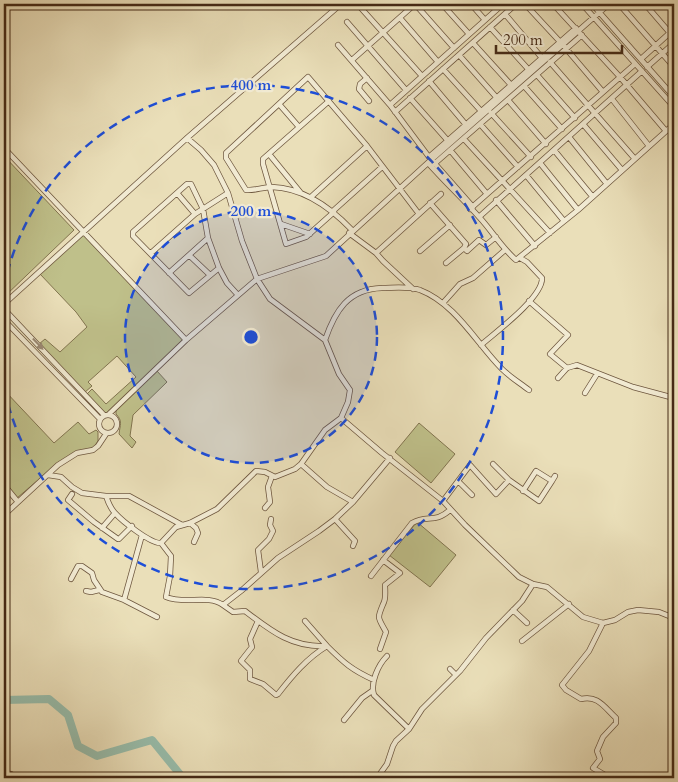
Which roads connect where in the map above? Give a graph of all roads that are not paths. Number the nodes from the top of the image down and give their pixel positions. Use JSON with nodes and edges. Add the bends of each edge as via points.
{"nodes":[{"id":1,"x":341,"y":4,"type":"edge"},
{"id":2,"x":415,"y":4,"type":"edge"},
{"id":3,"x":442,"y":4,"type":"edge"},
{"id":4,"x":471,"y":4,"type":"edge"},
{"id":5,"x":516,"y":4,"type":"edge"},
{"id":6,"x":525,"y":4,"type":"edge"},
{"id":7,"x":553,"y":4,"type":"edge"},
{"id":8,"x":582,"y":4,"type":"edge"},
{"id":9,"x":592,"y":4,"type":"edge"},
{"id":10,"x":609,"y":4,"type":"edge"},
{"id":11,"x":619,"y":4,"type":"edge"},
{"id":12,"x":645,"y":4,"type":"edge"},
{"id":13,"x":671,"y":4,"type":"edge"},
{"id":14,"x":500,"y":5,"type":"edge"},
{"id":15,"x":360,"y":7,"type":"dead end"},
{"id":16,"x":674,"y":7,"type":"edge"},
{"id":17,"x":599,"y":12,"type":"junction"},
{"id":18,"x":505,"y":14,"type":"junction"},
{"id":19,"x":594,"y":17,"type":"junction"},
{"id":20,"x":400,"y":18,"type":"junction"},
{"id":21,"x":485,"y":20,"type":"junction"},
{"id":22,"x":347,"y":22,"type":"dead end"},
{"id":23,"x":490,"y":27,"type":"junction"},
{"id":24,"x":577,"y":29,"type":"junction"},
{"id":25,"x":672,"y":31,"type":"edge"},
{"id":26,"x":383,"y":32,"type":"junction"},
{"id":27,"x":469,"y":34,"type":"junction"},
{"id":28,"x":582,"y":35,"type":"junction"},
{"id":29,"x":478,"y":38,"type":"junction"},
{"id":30,"x":674,"y":42,"type":"edge"},
{"id":31,"x":472,"y":43,"type":"junction"},
{"id":32,"x":338,"y":45,"type":"dead end"},
{"id":33,"x":563,"y":45,"type":"junction"},
{"id":34,"x":368,"y":46,"type":"junction"},
{"id":35,"x":656,"y":46,"type":"junction"},
{"id":36,"x":454,"y":48,"type":"junction"},
{"id":37,"x":662,"y":53,"type":"junction"},
{"id":38,"x":459,"y":55,"type":"junction"},
{"id":39,"x":544,"y":57,"type":"junction"},
{"id":40,"x":641,"y":59,"type":"junction"},
{"id":41,"x":352,"y":60,"type":"junction"},
{"id":42,"x":438,"y":62,"type":"junction"},
{"id":43,"x":551,"y":63,"type":"junction"},
{"id":44,"x":635,"y":64,"type":"junction"},
{"id":45,"x":647,"y":66,"type":"junction"},
{"id":46,"x":674,"y":67,"type":"edge"},
{"id":47,"x":443,"y":69,"type":"junction"},
{"id":48,"x":529,"y":70,"type":"junction"},
{"id":49,"x":642,"y":71,"type":"junction"},
{"id":50,"x":537,"y":75,"type":"junction"},
{"id":51,"x":423,"y":76,"type":"junction"},
{"id":52,"x":620,"y":77,"type":"junction"},
{"id":53,"x":367,"y":78,"type":"junction"},
{"id":54,"x":430,"y":80,"type":"junction"},
{"id":55,"x":627,"y":84,"type":"junction"},
{"id":56,"x":424,"y":85,"type":"junction"},
{"id":57,"x":524,"y":86,"type":"junction"},
{"id":58,"x":608,"y":87,"type":"junction"},
{"id":59,"x":514,"y":88,"type":"junction"},
{"id":60,"x":406,"y":90,"type":"junction"},
{"id":61,"x":602,"y":93,"type":"junction"},
{"id":62,"x":674,"y":97,"type":"edge"},
{"id":63,"x":410,"y":98,"type":"junction"},
{"id":64,"x":497,"y":98,"type":"junction"},
{"id":65,"x":612,"y":98,"type":"junction"},
{"id":66,"x":508,"y":100,"type":"junction"},
{"id":67,"x":329,"y":101,"type":"junction"},
{"id":68,"x":369,"y":101,"type":"dead end"},
{"id":69,"x":279,"y":104,"type":"junction"},
{"id":70,"x":390,"y":105,"type":"junction"},
{"id":71,"x":589,"y":106,"type":"junction"},
{"id":72,"x":674,"y":107,"type":"edge"},
{"id":73,"x":487,"y":108,"type":"junction"},
{"id":74,"x":481,"y":111,"type":"junction"},
{"id":75,"x":395,"y":112,"type":"junction"},
{"id":76,"x":595,"y":113,"type":"junction"},
{"id":77,"x":492,"y":114,"type":"junction"},
{"id":78,"x":575,"y":118,"type":"junction"},
{"id":79,"x":480,"y":124,"type":"junction"},
{"id":80,"x":583,"y":124,"type":"junction"},
{"id":81,"x":674,"y":124,"type":"edge"},
{"id":82,"x":300,"y":127,"type":"junction"},
{"id":83,"x":468,"y":128,"type":"junction"},
{"id":84,"x":562,"y":130,"type":"junction"},
{"id":85,"x":666,"y":131,"type":"junction"},
{"id":86,"x":569,"y":137,"type":"junction"},
{"id":87,"x":188,"y":138,"type":"junction"},
{"id":88,"x":464,"y":139,"type":"junction"},
{"id":89,"x":546,"y":144,"type":"junction"},
{"id":90,"x":367,"y":146,"type":"junction"},
{"id":91,"x":450,"y":146,"type":"junction"},
{"id":92,"x":649,"y":146,"type":"junction"},
{"id":93,"x":4,"y":148,"type":"edge"},
{"id":94,"x":554,"y":150,"type":"junction"},
{"id":95,"x":269,"y":154,"type":"junction"},
{"id":96,"x":531,"y":156,"type":"junction"},
{"id":97,"x":635,"y":159,"type":"junction"},
{"id":98,"x":431,"y":162,"type":"junction"},
{"id":99,"x":540,"y":163,"type":"junction"},
{"id":100,"x":382,"y":167,"type":"junction"},
{"id":101,"x":518,"y":167,"type":"junction"},
{"id":102,"x":622,"y":170,"type":"junction"},
{"id":103,"x":525,"y":175,"type":"junction"},
{"id":104,"x":502,"y":181,"type":"junction"},
{"id":105,"x":607,"y":184,"type":"junction"},
{"id":106,"x":271,"y":187,"type":"junction"},
{"id":107,"x":509,"y":188,"type":"junction"},
{"id":108,"x":399,"y":189,"type":"junction"},
{"id":109,"x":178,"y":193,"type":"junction"},
{"id":110,"x":228,"y":193,"type":"junction"},
{"id":111,"x":302,"y":193,"type":"junction"},
{"id":112,"x":441,"y":194,"type":"dead end"},
{"id":113,"x":488,"y":194,"type":"junction"},
{"id":114,"x":592,"y":196,"type":"junction"},
{"id":115,"x":311,"y":197,"type":"junction"},
{"id":116,"x":496,"y":200,"type":"junction"},
{"id":117,"x":430,"y":204,"type":"junction"},
{"id":118,"x":472,"y":208,"type":"junction"},
{"id":119,"x":203,"y":209,"type":"junction"},
{"id":120,"x":578,"y":210,"type":"junction"},
{"id":121,"x":333,"y":212,"type":"junction"},
{"id":122,"x":195,"y":214,"type":"junction"},
{"id":123,"x":418,"y":214,"type":"junction"},
{"id":124,"x":479,"y":217,"type":"junction"},
{"id":125,"x":564,"y":221,"type":"junction"},
{"id":126,"x":281,"y":224,"type":"junction"},
{"id":127,"x":450,"y":224,"type":"junction"},
{"id":128,"x":83,"y":232,"type":"junction"},
{"id":129,"x":351,"y":232,"type":"junction"},
{"id":130,"x":550,"y":233,"type":"junction"},
{"id":131,"x":310,"y":234,"type":"junction"},
{"id":132,"x":496,"y":237,"type":"junction"},
{"id":133,"x":208,"y":238,"type":"junction"},
{"id":134,"x":535,"y":246,"type":"junction"},
{"id":135,"x":464,"y":248,"type":"junction"},
{"id":136,"x":505,"y":250,"type":"junction"},
{"id":137,"x":420,"y":251,"type":"dead end"},
{"id":138,"x":151,"y":253,"type":"junction"},
{"id":139,"x":376,"y":253,"type":"junction"},
{"id":140,"x":189,"y":255,"type":"junction"},
{"id":141,"x":520,"y":258,"type":"junction"},
{"id":142,"x":446,"y":263,"type":"dead end"},
{"id":143,"x":219,"y":268,"type":"junction"},
{"id":144,"x":170,"y":273,"type":"junction"},
{"id":145,"x":210,"y":275,"type":"junction"},
{"id":146,"x":257,"y":279,"type":"junction"},
{"id":147,"x":413,"y":288,"type":"junction"},
{"id":148,"x":238,"y":295,"type":"junction"},
{"id":149,"x":529,"y":301,"type":"junction"},
{"id":150,"x":4,"y":304,"type":"edge"},
{"id":151,"x":443,"y":304,"type":"junction"},
{"id":152,"x":4,"y":309,"type":"edge"},
{"id":153,"x":4,"y":320,"type":"edge"},
{"id":154,"x":186,"y":340,"type":"junction"},
{"id":155,"x":325,"y":340,"type":"junction"},
{"id":156,"x":481,"y":345,"type":"junction"},
{"id":157,"x":567,"y":368,"type":"junction"},
{"id":158,"x":597,"y":374,"type":"junction"},
{"id":159,"x":558,"y":378,"type":"dead end"},
{"id":160,"x":529,"y":390,"type":"dead end"},
{"id":161,"x":585,"y":392,"type":"dead end"},
{"id":162,"x":674,"y":398,"type":"edge"},
{"id":163,"x":106,"y":415,"type":"junction"},
{"id":164,"x":341,"y":418,"type":"junction"},
{"id":165,"x":100,"y":419,"type":"junction"},
{"id":166,"x":106,"y":434,"type":"junction"},
{"id":167,"x":390,"y":458,"type":"junction"},
{"id":168,"x":475,"y":461,"type":"dead end"},
{"id":169,"x":301,"y":464,"type":"junction"},
{"id":170,"x":493,"y":464,"type":"dead end"},
{"id":171,"x":470,"y":465,"type":"junction"},
{"id":172,"x":48,"y":475,"type":"junction"},
{"id":173,"x":272,"y":476,"type":"junction"},
{"id":174,"x":509,"y":480,"type":"junction"},
{"id":175,"x":458,"y":481,"type":"junction"},
{"id":176,"x":4,"y":485,"type":"edge"},
{"id":177,"x":523,"y":491,"type":"junction"},
{"id":178,"x":72,"y":494,"type":"dead end"},
{"id":179,"x":472,"y":495,"type":"dead end"},
{"id":180,"x":106,"y":496,"type":"junction"},
{"id":181,"x":443,"y":500,"type":"junction"},
{"id":182,"x":18,"y":502,"type":"junction"},
{"id":183,"x":353,"y":502,"type":"junction"},
{"id":184,"x":265,"y":508,"type":"dead end"},
{"id":185,"x":450,"y":510,"type":"junction"},
{"id":186,"x":115,"y":513,"type":"junction"},
{"id":187,"x":4,"y":515,"type":"edge"},
{"id":188,"x":335,"y":518,"type":"junction"},
{"id":189,"x":271,"y":519,"type":"dead end"},
{"id":190,"x":190,"y":523,"type":"junction"},
{"id":191,"x":182,"y":525,"type":"junction"},
{"id":192,"x":132,"y":526,"type":"junction"},
{"id":193,"x":102,"y":528,"type":"junction"},
{"id":194,"x":142,"y":535,"type":"junction"},
{"id":195,"x":194,"y":542,"type":"dead end"},
{"id":196,"x":161,"y":543,"type":"junction"},
{"id":197,"x":353,"y":546,"type":"dead end"},
{"id":198,"x":383,"y":560,"type":"junction"},
{"id":199,"x":261,"y":572,"type":"junction"},
{"id":200,"x":371,"y":576,"type":"dead end"},
{"id":201,"x":71,"y":579,"type":"dead end"},
{"id":202,"x":533,"y":584,"type":"junction"},
{"id":203,"x":99,"y":590,"type":"junction"},
{"id":204,"x":86,"y":591,"type":"dead end"},
{"id":205,"x":124,"y":600,"type":"junction"},
{"id":206,"x":569,"y":604,"type":"junction"},
{"id":207,"x":223,"y":605,"type":"junction"},
{"id":208,"x":513,"y":610,"type":"junction"},
{"id":209,"x":157,"y":617,"type":"dead end"},
{"id":210,"x":674,"y":618,"type":"edge"},
{"id":211,"x":258,"y":621,"type":"junction"},
{"id":212,"x":305,"y":621,"type":"dead end"},
{"id":213,"x":527,"y":623,"type":"dead end"},
{"id":214,"x":603,"y":623,"type":"junction"},
{"id":215,"x":522,"y":641,"type":"dead end"},
{"id":216,"x":327,"y":646,"type":"junction"},
{"id":217,"x":380,"y":649,"type":"dead end"},
{"id":218,"x":387,"y":656,"type":"dead end"},
{"id":219,"x":450,"y":669,"type":"dead end"},
{"id":220,"x":456,"y":675,"type":"junction"},
{"id":221,"x":374,"y":680,"type":"junction"},
{"id":222,"x":372,"y":691,"type":"junction"},
{"id":223,"x":344,"y":720,"type":"dead end"},
{"id":224,"x":409,"y":729,"type":"junction"},
{"id":225,"x":377,"y":778,"type":"edge"},
{"id":226,"x":614,"y":778,"type":"edge"}],
"edges":[{"from":1,"to":87,"type":"street"},
{"from":2,"to":20,"type":"street"},
{"from":2,"to":36,"type":"street"},
{"from":3,"to":27,"type":"street"},
{"from":4,"to":21,"type":"street"},
{"from":5,"to":18,"type":"street"},
{"from":6,"to":33,"type":"street"},
{"from":7,"to":24,"type":"street"},
{"from":8,"to":19,"type":"street"},
{"from":9,"to":17,"type":"street"},
{"from":10,"to":17,"type":"street"},
{"from":11,"to":35,"type":"street"},
{"from":12,"to":25,"type":"street"},
{"from":13,"to":16,"type":"street"},
{"from":14,"to":21,"type":"street"},
{"from":15,"to":26,"type":"street"},
{"from":17,"to":19,"type":"street"},
{"from":17,"to":40,"type":"street"},
{"from":18,"to":23,"type":"street"},
{"from":18,"to":39,"type":"street"},
{"from":19,"to":24,"type":"street"},
{"from":19,"to":44,"type":"street"},
{"from":20,"to":26,"type":"street"},
{"from":20,"to":42,"type":"street"},
{"from":21,"to":27,"type":"street"},
{"from":22,"to":34,"type":"street"},
{"from":23,"to":29,"type":"street"},
{"from":23,"to":48,"type":"street"},
{"from":24,"to":28,"type":"street"},
{"from":24,"to":33,"type":"street"},
{"from":25,"to":35,"type":"street"},
{"from":26,"to":34,"type":"street"},
{"from":26,"to":51,"type":"street"},
{"from":27,"to":29,"type":"street"},
{"from":27,"to":31,"type":"street"},
{"from":27,"to":36,"type":"street"},
{"from":28,"to":33,"type":"street"},
{"from":28,"to":52,"type":"street"},
{"from":29,"to":31,"type":"street"},
{"from":30,"to":37,"type":"street"},
{"from":31,"to":38,"type":"street"},
{"from":31,"to":59,"type":"street"},
{"from":32,"to":41,"type":"street"},
{"from":33,"to":39,"type":"street"},
{"from":33,"to":43,"type":"street"},
{"from":33,"to":61,"type":"street"},
{"from":34,"to":41,"type":"street"},
{"from":34,"to":60,"type":"street"},
{"from":35,"to":37,"type":"street"},
{"from":35,"to":40,"type":"street"},
{"from":36,"to":42,"type":"street"},
{"from":37,"to":45,"type":"street"},
{"from":37,"to":46,"type":"street"},
{"from":38,"to":47,"type":"street"},
{"from":38,"to":64,"type":"street"},
{"from":39,"to":43,"type":"street"},
{"from":39,"to":48,"type":"street"},
{"from":39,"to":59,"type":"street"},
{"from":40,"to":45,"type":"street"},
{"from":41,"to":53,"type":"street"},
{"from":42,"to":51,"type":"street"},
{"from":43,"to":50,"type":"street"},
{"from":43,"to":71,"type":"street"},
{"from":44,"to":49,"type":"street"},
{"from":44,"to":52,"type":"street"},
{"from":45,"to":62,"type":"street"},
{"from":47,"to":54,"type":"street"},
{"from":47,"to":74,"type":"street"},
{"from":48,"to":59,"type":"street"},
{"from":49,"to":55,"type":"street"},
{"from":49,"to":72,"type":"street"},
{"from":50,"to":57,"type":"street"},
{"from":50,"to":78,"type":"street"},
{"from":51,"to":54,"type":"street"},
{"from":51,"to":56,"type":"street"},
{"from":51,"to":60,"type":"street"},
{"from":52,"to":55,"type":"street"},
{"from":52,"to":58,"type":"street"},
{"from":53,"to":68,"type":"street","via":[[359,87]]},
{"from":53,"to":70,"type":"street"},
{"from":54,"to":56,"type":"street"},
{"from":54,"to":83,"type":"street"},
{"from":55,"to":65,"type":"street"},
{"from":55,"to":85,"type":"street"},
{"from":56,"to":63,"type":"street"},
{"from":57,"to":59,"type":"street"},
{"from":57,"to":84,"type":"street"},
{"from":58,"to":61,"type":"street"},
{"from":58,"to":65,"type":"street"},
{"from":59,"to":64,"type":"street"},
{"from":59,"to":66,"type":"street"},
{"from":59,"to":73,"type":"street"},
{"from":60,"to":70,"type":"street"},
{"from":61,"to":65,"type":"street"},
{"from":61,"to":71,"type":"street"},
{"from":63,"to":75,"type":"street"},
{"from":63,"to":91,"type":"street"},
{"from":64,"to":73,"type":"street"},
{"from":65,"to":76,"type":"street"},
{"from":65,"to":92,"type":"street"},
{"from":66,"to":77,"type":"street"},
{"from":66,"to":89,"type":"street"},
{"from":67,"to":69,"type":"street","via":[[308,78]]},
{"from":67,"to":82,"type":"street"},
{"from":67,"to":90,"type":"street"},
{"from":69,"to":82,"type":"street"},
{"from":69,"to":106,"type":"street","via":[[226,155],[246,190]]},
{"from":70,"to":75,"type":"street"},
{"from":71,"to":76,"type":"street"},
{"from":71,"to":78,"type":"street"},
{"from":73,"to":74,"type":"street"},
{"from":73,"to":77,"type":"street"},
{"from":73,"to":83,"type":"street"},
{"from":74,"to":83,"type":"street"},
{"from":75,"to":98,"type":"street"},
{"from":76,"to":80,"type":"street"},
{"from":76,"to":97,"type":"street"},
{"from":77,"to":79,"type":"street"},
{"from":77,"to":96,"type":"street"},
{"from":78,"to":84,"type":"street"},
{"from":79,"to":83,"type":"street"},
{"from":79,"to":101,"type":"street"},
{"from":80,"to":86,"type":"street"},
{"from":80,"to":102,"type":"street"},
{"from":81,"to":85,"type":"street"},
{"from":82,"to":95,"type":"street"},
{"from":83,"to":88,"type":"street"},
{"from":83,"to":91,"type":"street"},
{"from":84,"to":86,"type":"street"},
{"from":84,"to":86,"type":"street"},
{"from":84,"to":89,"type":"street"},
{"from":85,"to":92,"type":"street"},
{"from":86,"to":94,"type":"street"},
{"from":86,"to":105,"type":"street"},
{"from":87,"to":110,"type":"street","via":[[214,165]]},
{"from":87,"to":128,"type":"street"},
{"from":88,"to":91,"type":"street"},
{"from":88,"to":104,"type":"street"},
{"from":89,"to":96,"type":"street"},
{"from":90,"to":100,"type":"street"},
{"from":90,"to":115,"type":"street"},
{"from":91,"to":98,"type":"street"},
{"from":91,"to":113,"type":"street"},
{"from":92,"to":97,"type":"street"},
{"from":93,"to":128,"type":"street"},
{"from":94,"to":99,"type":"street"},
{"from":94,"to":114,"type":"street"},
{"from":95,"to":106,"type":"street","via":[[263,159],[263,164]]},
{"from":95,"to":111,"type":"street"},
{"from":96,"to":101,"type":"street"},
{"from":97,"to":102,"type":"street"},
{"from":98,"to":108,"type":"street"},
{"from":98,"to":118,"type":"street"},
{"from":99,"to":103,"type":"street"},
{"from":99,"to":120,"type":"street"},
{"from":100,"to":108,"type":"street"},
{"from":100,"to":121,"type":"street"},
{"from":101,"to":103,"type":"street"},
{"from":101,"to":103,"type":"street"},
{"from":101,"to":104,"type":"street"},
{"from":102,"to":105,"type":"street"},
{"from":103,"to":107,"type":"street"},
{"from":103,"to":125,"type":"street"},
{"from":104,"to":107,"type":"street"},
{"from":104,"to":113,"type":"street"},
{"from":105,"to":114,"type":"street"},
{"from":106,"to":111,"type":"street"},
{"from":106,"to":126,"type":"street"},
{"from":107,"to":116,"type":"street"},
{"from":107,"to":130,"type":"street"},
{"from":108,"to":123,"type":"street"},
{"from":108,"to":129,"type":"street"},
{"from":109,"to":119,"type":"street","via":[[191,184]]},
{"from":109,"to":122,"type":"street"},
{"from":109,"to":138,"type":"street","via":[[133,232],[133,236]]},
{"from":110,"to":119,"type":"street"},
{"from":110,"to":146,"type":"street"},
{"from":111,"to":115,"type":"street"},
{"from":112,"to":117,"type":"street"},
{"from":113,"to":118,"type":"street"},
{"from":114,"to":120,"type":"street"},
{"from":115,"to":121,"type":"street"},
{"from":116,"to":124,"type":"street"},
{"from":116,"to":134,"type":"street"},
{"from":117,"to":123,"type":"street"},
{"from":117,"to":127,"type":"street"},
{"from":118,"to":124,"type":"street"},
{"from":119,"to":122,"type":"street"},
{"from":119,"to":133,"type":"street"},
{"from":120,"to":125,"type":"street"},
{"from":121,"to":129,"type":"street"},
{"from":121,"to":131,"type":"street"},
{"from":122,"to":138,"type":"street"},
{"from":123,"to":139,"type":"street"},
{"from":124,"to":132,"type":"street"},
{"from":125,"to":130,"type":"street"},
{"from":126,"to":131,"type":"street"},
{"from":126,"to":131,"type":"street","via":[[286,244]]},
{"from":127,"to":135,"type":"street","via":[[466,242]]},
{"from":127,"to":137,"type":"street"},
{"from":128,"to":150,"type":"street"},
{"from":128,"to":154,"type":"street"},
{"from":129,"to":139,"type":"street"},
{"from":129,"to":146,"type":"street","via":[[322,258]]},
{"from":130,"to":134,"type":"street"},
{"from":132,"to":135,"type":"street","via":[[486,245],[479,240],[467,251]]},
{"from":132,"to":136,"type":"street"},
{"from":133,"to":140,"type":"street"},
{"from":133,"to":143,"type":"street"},
{"from":134,"to":141,"type":"street"},
{"from":135,"to":142,"type":"street"},
{"from":136,"to":141,"type":"street","via":[[515,259]]},
{"from":136,"to":151,"type":"street","via":[[473,278],[460,284]]},
{"from":138,"to":144,"type":"street"},
{"from":139,"to":147,"type":"street"},
{"from":140,"to":144,"type":"street"},
{"from":140,"to":145,"type":"street"},
{"from":141,"to":149,"type":"street","via":[[543,280]]},
{"from":143,"to":145,"type":"street"},
{"from":143,"to":148,"type":"street"},
{"from":144,"to":145,"type":"street","via":[[189,292]]},
{"from":146,"to":148,"type":"street"},
{"from":146,"to":155,"type":"street","via":[[270,299]]},
{"from":147,"to":151,"type":"street"},
{"from":147,"to":155,"type":"street","via":[[375,288],[345,301]]},
{"from":148,"to":154,"type":"street"},
{"from":149,"to":156,"type":"street"},
{"from":149,"to":157,"type":"street","via":[[568,336],[550,354]]},
{"from":151,"to":156,"type":"street"},
{"from":152,"to":163,"type":"street","one_way":true},
{"from":153,"to":165,"type":"street"},
{"from":154,"to":163,"type":"street"},
{"from":155,"to":164,"type":"street","via":[[350,390]]},
{"from":156,"to":160,"type":"street","via":[[503,370]]},
{"from":157,"to":158,"type":"street","via":[[577,365]]},
{"from":157,"to":159,"type":"street"},
{"from":158,"to":161,"type":"street"},
{"from":158,"to":162,"type":"street"},
{"from":163,"to":165,"type":"street"},
{"from":163,"to":166,"type":"street","via":[[115,418],[117,425],[114,432]]},
{"from":164,"to":167,"type":"street"},
{"from":164,"to":169,"type":"street","via":[[325,430]]},
{"from":165,"to":166,"type":"street","via":[[99,428]]},
{"from":166,"to":172,"type":"street","via":[[93,450],[72,455]]},
{"from":167,"to":181,"type":"street"},
{"from":167,"to":183,"type":"street"},
{"from":168,"to":171,"type":"street"},
{"from":169,"to":173,"type":"street"},
{"from":169,"to":183,"type":"street","via":[[328,487]]},
{"from":170,"to":174,"type":"street"},
{"from":171,"to":174,"type":"street","via":[[496,494]]},
{"from":171,"to":175,"type":"street"},
{"from":172,"to":180,"type":"street","via":[[61,477],[82,493]]},
{"from":172,"to":182,"type":"street"},
{"from":173,"to":184,"type":"street","via":[[268,487],[270,502]]},
{"from":173,"to":190,"type":"street","via":[[256,471],[216,509]]},
{"from":174,"to":177,"type":"street"},
{"from":175,"to":179,"type":"street"},
{"from":175,"to":181,"type":"street"},
{"from":176,"to":182,"type":"street"},
{"from":177,"to":177,"type":"street","via":[[539,501],[553,478],[536,471]]},
{"from":178,"to":193,"type":"street","via":[[68,500]]},
{"from":180,"to":186,"type":"street"},
{"from":180,"to":191,"type":"street","via":[[129,496]]},
{"from":181,"to":185,"type":"street"},
{"from":182,"to":187,"type":"street"},
{"from":183,"to":188,"type":"street"},
{"from":185,"to":198,"type":"street","via":[[442,517],[412,523]]},
{"from":185,"to":202,"type":"street","via":[[519,577]]},
{"from":186,"to":192,"type":"street"},
{"from":186,"to":193,"type":"street"},
{"from":188,"to":197,"type":"street","via":[[355,542]]},
{"from":188,"to":199,"type":"street"},
{"from":189,"to":199,"type":"street","via":[[273,531],[258,550]]},
{"from":190,"to":191,"type":"street"},
{"from":190,"to":195,"type":"street","via":[[198,534]]},
{"from":191,"to":196,"type":"street","via":[[175,527]]},
{"from":192,"to":193,"type":"street","via":[[119,540]]},
{"from":192,"to":194,"type":"street"},
{"from":194,"to":196,"type":"street"},
{"from":194,"to":205,"type":"street"},
{"from":196,"to":207,"type":"street","via":[[171,556],[166,597],[185,601],[213,600]]},
{"from":198,"to":200,"type":"street"},
{"from":198,"to":217,"type":"street","via":[[400,574],[385,585],[386,600],[379,614],[380,624],[386,632]]},
{"from":199,"to":207,"type":"street"},
{"from":201,"to":203,"type":"street","via":[[78,566],[82,566],[92,573]]},
{"from":202,"to":206,"type":"street","via":[[547,587]]},
{"from":202,"to":208,"type":"street"},
{"from":203,"to":204,"type":"street"},
{"from":203,"to":205,"type":"street"},
{"from":205,"to":209,"type":"street"},
{"from":206,"to":214,"type":"street","via":[[583,617]]},
{"from":206,"to":215,"type":"street"},
{"from":207,"to":211,"type":"street","via":[[234,612],[245,611]]},
{"from":208,"to":213,"type":"street"},
{"from":208,"to":220,"type":"street"},
{"from":210,"to":214,"type":"street","via":[[659,612],[638,610]]},
{"from":211,"to":216,"type":"street","via":[[300,644]]},
{"from":211,"to":216,"type":"street","via":[[250,639],[252,647],[241,661],[250,670],[250,679],[277,695],[304,664]]},
{"from":212,"to":216,"type":"street"},
{"from":214,"to":226,"type":"street","via":[[589,651],[562,685],[581,699],[590,697],[597,700],[616,718],[616,723],[603,737],[597,751],[600,759],[593,768]]},
{"from":216,"to":221,"type":"street","via":[[356,672]]},
{"from":218,"to":221,"type":"street"},
{"from":219,"to":220,"type":"street"},
{"from":220,"to":224,"type":"street","via":[[422,709]]},
{"from":221,"to":222,"type":"street"},
{"from":222,"to":223,"type":"street"},
{"from":222,"to":224,"type":"street"},
{"from":224,"to":225,"type":"street","via":[[393,746],[387,764]]}]}
